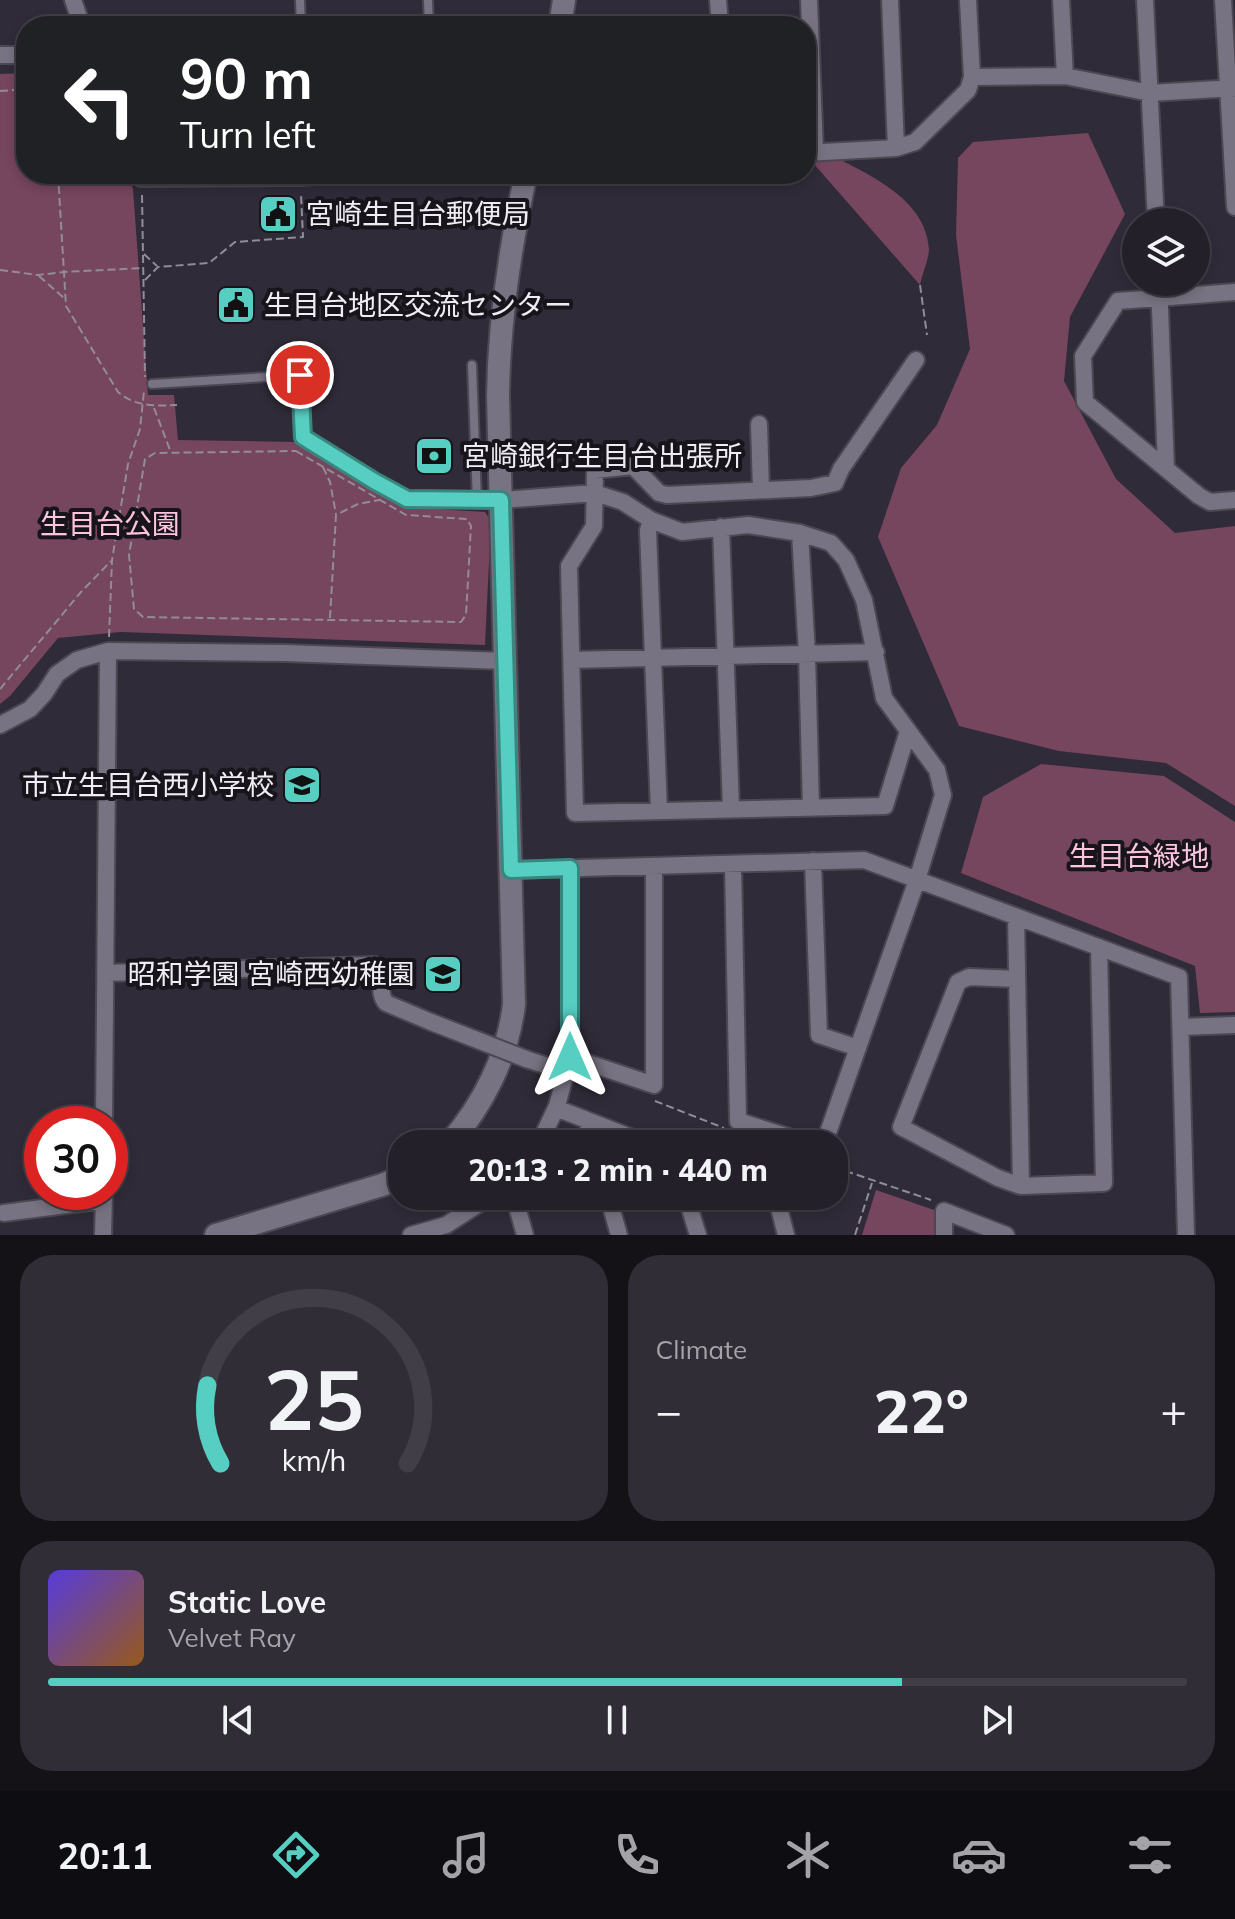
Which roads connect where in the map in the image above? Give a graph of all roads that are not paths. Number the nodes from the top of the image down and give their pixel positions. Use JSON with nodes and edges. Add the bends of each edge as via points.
{"nodes":[{"id":1,"x":890,"y":0,"type":"edge"},
{"id":2,"x":968,"y":0,"type":"edge"},
{"id":3,"x":1061,"y":0,"type":"edge"},
{"id":4,"x":1145,"y":0,"type":"edge"},
{"id":5,"x":1223,"y":0,"type":"edge"},
{"id":6,"x":1065,"y":76,"type":"junction"},
{"id":7,"x":972,"y":77,"type":"junction"},
{"id":8,"x":1232,"y":88,"type":"edge"},
{"id":9,"x":1150,"y":93,"type":"junction"},
{"id":10,"x":896,"y":148,"type":"junction"},
{"id":11,"x":816,"y":153,"type":"edge"},
{"id":12,"x":524,"y":184,"type":"edge"},
{"id":13,"x":1235,"y":207,"type":"edge"},
{"id":14,"x":1155,"y":208,"type":"edge"},
{"id":15,"x":1210,"y":291,"type":"edge"},
{"id":16,"x":1235,"y":292,"type":"edge"},
{"id":17,"x":1137,"y":296,"type":"edge"},
{"id":18,"x":1160,"y":296,"type":"edge"},
{"id":19,"x":916,"y":360,"type":"dead end"},
{"id":20,"x":472,"y":365,"type":"dead end"},
{"id":21,"x":152,"y":384,"type":"dead end"},
{"id":22,"x":759,"y":424,"type":"dead end"},
{"id":23,"x":1166,"y":468,"type":"junction"},
{"id":24,"x":761,"y":489,"type":"junction"},
{"id":25,"x":595,"y":493,"type":"junction"},
{"id":26,"x":501,"y":500,"type":"junction"},
{"id":27,"x":1235,"y":500,"type":"edge"},
{"id":28,"x":477,"y":501,"type":"junction"},
{"id":29,"x":651,"y":520,"type":"junction"},
{"id":30,"x":721,"y":527,"type":"junction"},
{"id":31,"x":800,"y":533,"type":"junction"},
{"id":32,"x":108,"y":648,"type":"junction"},
{"id":33,"x":876,"y":652,"type":"junction"},
{"id":34,"x":807,"y":654,"type":"junction"},
{"id":35,"x":726,"y":656,"type":"junction"},
{"id":36,"x":652,"y":658,"type":"junction"},
{"id":37,"x":572,"y":660,"type":"junction"},
{"id":38,"x":504,"y":661,"type":"junction"},
{"id":39,"x":0,"y":725,"type":"edge"},
{"id":40,"x":908,"y":731,"type":"junction"},
{"id":41,"x":811,"y":808,"type":"junction"},
{"id":42,"x":731,"y":809,"type":"junction"},
{"id":43,"x":659,"y":811,"type":"junction"},
{"id":44,"x":813,"y":861,"type":"junction"},
{"id":45,"x":733,"y":864,"type":"junction"},
{"id":46,"x":654,"y":866,"type":"junction"},
{"id":47,"x":570,"y":868,"type":"junction"},
{"id":48,"x":511,"y":870,"type":"junction"},
{"id":49,"x":917,"y":880,"type":"junction"},
{"id":50,"x":1016,"y":917,"type":"junction"},
{"id":51,"x":1099,"y":947,"type":"junction"},
{"id":52,"x":105,"y":973,"type":"junction"},
{"id":53,"x":1017,"y":979,"type":"junction"},
{"id":54,"x":1235,"y":1025,"type":"edge"},
{"id":55,"x":1181,"y":1027,"type":"junction"},
{"id":56,"x":858,"y":1048,"type":"junction"},
{"id":57,"x":568,"y":1064,"type":"junction"},
{"id":58,"x":104,"y":1106,"type":"edge"},
{"id":59,"x":556,"y":1108,"type":"junction"},
{"id":60,"x":587,"y":1121,"type":"junction"},
{"id":61,"x":461,"y":1130,"type":"edge"},
{"id":62,"x":546,"y":1130,"type":"edge"},
{"id":63,"x":589,"y":1130,"type":"edge"},
{"id":64,"x":611,"y":1130,"type":"edge"},
{"id":65,"x":767,"y":1130,"type":"edge"},
{"id":66,"x":829,"y":1130,"type":"edge"},
{"id":67,"x":388,"y":1183,"type":"edge"},
{"id":68,"x":1021,"y":1186,"type":"junction"},
{"id":69,"x":24,"y":1210,"type":"edge"},
{"id":70,"x":104,"y":1210,"type":"edge"},
{"id":71,"x":473,"y":1210,"type":"edge"},
{"id":72,"x":518,"y":1210,"type":"edge"},
{"id":73,"x":612,"y":1210,"type":"edge"},
{"id":74,"x":690,"y":1210,"type":"edge"},
{"id":75,"x":780,"y":1210,"type":"edge"},
{"id":76,"x":4,"y":1213,"type":"dead end"},
{"id":77,"x":448,"y":1230,"type":"edge"},
{"id":78,"x":225,"y":1234,"type":"edge"},
{"id":79,"x":103,"y":1235,"type":"edge"},
{"id":80,"x":411,"y":1235,"type":"edge"},
{"id":81,"x":525,"y":1235,"type":"edge"},
{"id":82,"x":619,"y":1235,"type":"edge"},
{"id":83,"x":698,"y":1235,"type":"edge"},
{"id":84,"x":786,"y":1235,"type":"edge"},
{"id":85,"x":944,"y":1235,"type":"edge"},
{"id":86,"x":1006,"y":1235,"type":"edge"},
{"id":87,"x":1186,"y":1235,"type":"edge"}],
"edges":[{"from":1,"to":10,"type":"street"},
{"from":2,"to":7,"type":"street"},
{"from":3,"to":6,"type":"street"},
{"from":4,"to":9,"type":"street"},
{"from":5,"to":8,"type":"street"},
{"from":6,"to":7,"type":"street"},
{"from":6,"to":9,"type":"street"},
{"from":7,"to":10,"type":"street","via":[[968,90],[915,142]]},
{"from":8,"to":9,"type":"street"},
{"from":8,"to":13,"type":"street"},
{"from":9,"to":14,"type":"street"},
{"from":10,"to":11,"type":"street"},
{"from":12,"to":26,"type":"street","via":[[499,354]]},
{"from":15,"to":16,"type":"street"},
{"from":17,"to":23,"type":"street","via":[[1118,301],[1083,356],[1085,402]]},
{"from":18,"to":23,"type":"street"},
{"from":19,"to":24,"type":"street","via":[[835,483]]},
{"from":20,"to":28,"type":"lane"},
{"from":21,"to":28,"type":"lane","via":[[300,375],[303,437],[407,499]]},
{"from":22,"to":24,"type":"street"},
{"from":23,"to":27,"type":"street","via":[[1210,502]]},
{"from":24,"to":25,"type":"street","via":[[667,495],[633,466],[595,470]]},
{"from":25,"to":26,"type":"street"},
{"from":25,"to":29,"type":"street","via":[[623,502]]},
{"from":25,"to":37,"type":"street","via":[[594,526],[569,566]]},
{"from":26,"to":28,"type":"lane"},
{"from":26,"to":38,"type":"street"},
{"from":29,"to":30,"type":"street","via":[[682,532]]},
{"from":29,"to":36,"type":"street"},
{"from":30,"to":31,"type":"street","via":[[748,525]]},
{"from":30,"to":35,"type":"street"},
{"from":31,"to":33,"type":"street","via":[[831,543],[846,560],[864,600]]},
{"from":31,"to":34,"type":"street"},
{"from":32,"to":38,"type":"street"},
{"from":32,"to":39,"type":"street","via":[[57,674],[30,709]]},
{"from":32,"to":52,"type":"street"},
{"from":33,"to":34,"type":"street"},
{"from":33,"to":40,"type":"street","via":[[884,698]]},
{"from":34,"to":35,"type":"street"},
{"from":34,"to":41,"type":"street"},
{"from":35,"to":36,"type":"street"},
{"from":35,"to":42,"type":"street"},
{"from":36,"to":37,"type":"street"},
{"from":36,"to":43,"type":"street"},
{"from":37,"to":43,"type":"street","via":[[575,813]]},
{"from":38,"to":48,"type":"street"},
{"from":40,"to":41,"type":"street","via":[[885,806]]},
{"from":40,"to":49,"type":"street","via":[[937,770],[943,795]]},
{"from":41,"to":42,"type":"street"},
{"from":42,"to":43,"type":"street"},
{"from":44,"to":45,"type":"street"},
{"from":44,"to":49,"type":"street","via":[[864,860]]},
{"from":44,"to":56,"type":"street","via":[[819,1035]]},
{"from":45,"to":46,"type":"street"},
{"from":45,"to":65,"type":"street","via":[[738,1121]]},
{"from":46,"to":47,"type":"street"},
{"from":46,"to":57,"type":"street","via":[[654,1085]]},
{"from":47,"to":48,"type":"street"},
{"from":47,"to":57,"type":"street"},
{"from":48,"to":61,"type":"street","via":[[511,1026],[486,1092]]},
{"from":49,"to":50,"type":"street"},
{"from":49,"to":56,"type":"street"},
{"from":50,"to":51,"type":"street"},
{"from":50,"to":53,"type":"street"},
{"from":51,"to":55,"type":"street","via":[[1179,977]]},
{"from":51,"to":68,"type":"street","via":[[1104,1183]]},
{"from":52,"to":57,"type":"street","bridge":true,"via":[[374,965],[386,1003],[526,1059]]},
{"from":52,"to":58,"type":"street"},
{"from":53,"to":68,"type":"street"},
{"from":53,"to":68,"type":"street","via":[[969,977],[958,982],[901,1127]]},
{"from":54,"to":55,"type":"street"},
{"from":55,"to":87,"type":"street"},
{"from":56,"to":66,"type":"street"},
{"from":57,"to":59,"type":"street"},
{"from":59,"to":60,"type":"street"},
{"from":59,"to":62,"type":"street"},
{"from":60,"to":63,"type":"street"},
{"from":60,"to":64,"type":"street"},
{"from":67,"to":78,"type":"street"},
{"from":69,"to":76,"type":"street"},
{"from":70,"to":79,"type":"street"},
{"from":71,"to":77,"type":"street"},
{"from":72,"to":81,"type":"street"},
{"from":73,"to":82,"type":"street"},
{"from":74,"to":83,"type":"street"},
{"from":75,"to":84,"type":"street"},
{"from":77,"to":80,"type":"street"},
{"from":85,"to":86,"type":"street","via":[[944,1211]]}]}
